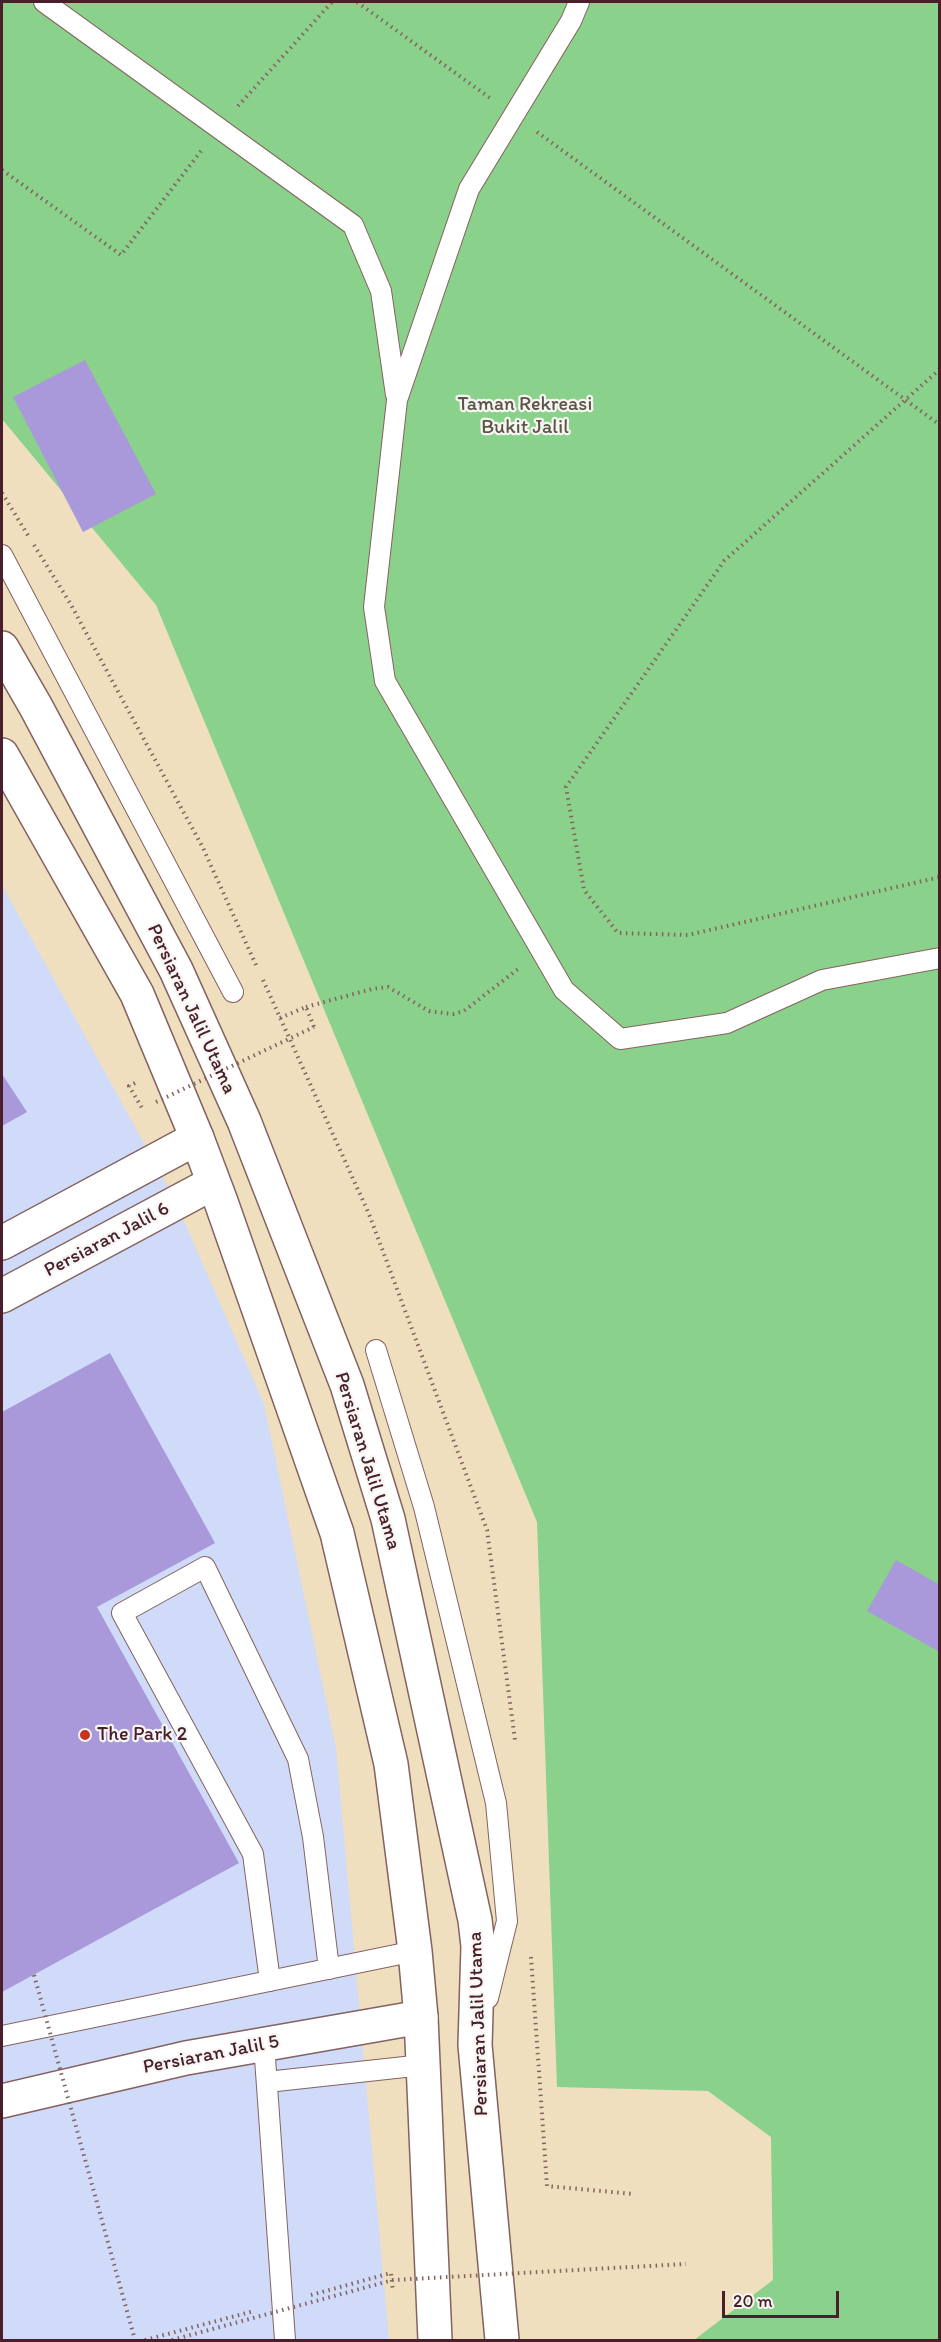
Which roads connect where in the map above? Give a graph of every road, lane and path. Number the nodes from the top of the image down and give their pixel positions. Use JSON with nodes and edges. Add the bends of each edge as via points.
{"nodes":[{"id":1,"x":44,"y":2,"type":"edge"},
{"id":2,"x":332,"y":2,"type":"edge"},
{"id":3,"x":357,"y":2,"type":"edge"},
{"id":4,"x":579,"y":2,"type":"edge"},
{"id":5,"x":513,"y":115,"type":"junction"},
{"id":6,"x":219,"y":128,"type":"junction"},
{"id":7,"x":2,"y":170,"type":"edge"},
{"id":8,"x":939,"y":369,"type":"edge"},
{"id":9,"x":397,"y":400,"type":"junction"},
{"id":10,"x":905,"y":400,"type":"junction"},
{"id":11,"x":939,"y":425,"type":"edge"},
{"id":12,"x":2,"y":555,"type":"edge"},
{"id":13,"x":2,"y":648,"type":"edge"},
{"id":14,"x":2,"y":755,"type":"edge"},
{"id":15,"x":939,"y":877,"type":"edge"},
{"id":16,"x":542,"y":951,"type":"junction"},
{"id":17,"x":939,"y":958,"type":"edge"},
{"id":18,"x":233,"y":992,"type":"dead end"},
{"id":19,"x":306,"y":1007,"type":"junction"},
{"id":20,"x":280,"y":1018,"type":"dead end"},
{"id":21,"x":156,"y":1102,"type":"dead end"},
{"id":22,"x":197,"y":1138,"type":"junction"},
{"id":23,"x":264,"y":1176,"type":"junction"},
{"id":24,"x":216,"y":1191,"type":"junction"},
{"id":25,"x":45,"y":1220,"type":"junction"},
{"id":26,"x":2,"y":1242,"type":"edge"},
{"id":27,"x":68,"y":1261,"type":"junction"},
{"id":28,"x":2,"y":1296,"type":"edge"},
{"id":29,"x":376,"y":1350,"type":"dead end"},
{"id":30,"x":415,"y":1951,"type":"junction"},
{"id":31,"x":328,"y":1969,"type":"junction"},
{"id":32,"x":34,"y":1974,"type":"dead end"},
{"id":33,"x":270,"y":1981,"type":"junction"},
{"id":34,"x":421,"y":2017,"type":"junction"},
{"id":35,"x":2,"y":2036,"type":"edge"},
{"id":36,"x":264,"y":2044,"type":"junction"},
{"id":37,"x":476,"y":2045,"type":"junction"},
{"id":38,"x":423,"y":2065,"type":"junction"},
{"id":39,"x":267,"y":2082,"type":"junction"},
{"id":40,"x":2,"y":2101,"type":"edge"},
{"id":41,"x":686,"y":2264,"type":"dead end"},
{"id":42,"x":391,"y":2273,"type":"dead end"},
{"id":43,"x":282,"y":2303,"type":"junction"},
{"id":44,"x":135,"y":2340,"type":"edge"},
{"id":45,"x":145,"y":2340,"type":"edge"},
{"id":46,"x":172,"y":2340,"type":"edge"},
{"id":47,"x":285,"y":2340,"type":"edge"},
{"id":48,"x":435,"y":2340,"type":"edge"},
{"id":49,"x":502,"y":2340,"type":"edge"}],
"edges":[{"from":1,"to":6,"type":"lane"},
{"from":2,"to":6,"type":"path"},
{"from":3,"to":5,"type":"path"},
{"from":4,"to":5,"type":"lane"},
{"from":5,"to":9,"type":"lane","via":[[469,189]]},
{"from":5,"to":10,"type":"path"},
{"from":6,"to":7,"type":"path","via":[[121,255]]},
{"from":6,"to":9,"type":"lane","via":[[353,225],[381,291]]},
{"from":8,"to":10,"type":"path"},
{"from":9,"to":16,"type":"lane","via":[[374,607],[385,681]]},
{"from":10,"to":11,"type":"path"},
{"from":10,"to":15,"type":"path","via":[[724,561],[566,787],[584,890],[618,933],[688,935]]},
{"from":12,"to":18,"type":"lane"},
{"from":13,"to":23,"type":"street","name":"Persiaran Jalil Utama","via":[[176,970],[244,1121]]},
{"from":14,"to":22,"type":"street","via":[[137,994]]},
{"from":16,"to":17,"type":"lane","via":[[564,990],[620,1039],[727,1023],[822,980]]},
{"from":16,"to":19,"type":"path","via":[[464,1011],[453,1014],[429,1011],[388,987]]},
{"from":19,"to":20,"type":"path"},
{"from":19,"to":21,"type":"path","bridge":true,"via":[[314,1028]]},
{"from":22,"to":24,"type":"street"},
{"from":22,"to":25,"type":"street"},
{"from":23,"to":24,"type":"street","name":"Persiaran Jalil 6"},
{"from":23,"to":37,"type":"street","name":"Persiaran Jalil Utama","via":[[347,1385],[388,1519],[475,1920]]},
{"from":24,"to":27,"type":"street","name":"Persiaran Jalil 6"},
{"from":24,"to":30,"type":"street","via":[[337,1533],[391,1764]]},
{"from":25,"to":26,"type":"street"},
{"from":25,"to":27,"type":"street"},
{"from":27,"to":28,"type":"street","name":"Persiaran Jalil 6"},
{"from":29,"to":37,"type":"lane","via":[[424,1507],[496,1803],[507,1921]]},
{"from":30,"to":31,"type":"lane"},
{"from":30,"to":34,"type":"street"},
{"from":31,"to":33,"type":"lane"},
{"from":31,"to":33,"type":"lane","via":[[313,1837],[298,1759],[205,1567],[122,1613],[253,1854]]},
{"from":32,"to":44,"type":"path","bridge":true},
{"from":33,"to":35,"type":"lane"},
{"from":34,"to":36,"type":"street","name":"Persiaran Jalil 5"},
{"from":34,"to":38,"type":"street"},
{"from":36,"to":39,"type":"lane"},
{"from":36,"to":40,"type":"street","name":"Persiaran Jalil 5"},
{"from":37,"to":49,"type":"street","name":"Persiaran Jalil Utama"},
{"from":38,"to":39,"type":"lane"},
{"from":38,"to":48,"type":"street"},
{"from":39,"to":43,"type":"lane"},
{"from":41,"to":46,"type":"path","bridge":true,"via":[[393,2280]]},
{"from":42,"to":43,"type":"path"},
{"from":43,"to":45,"type":"path"},
{"from":43,"to":47,"type":"lane"}]}
